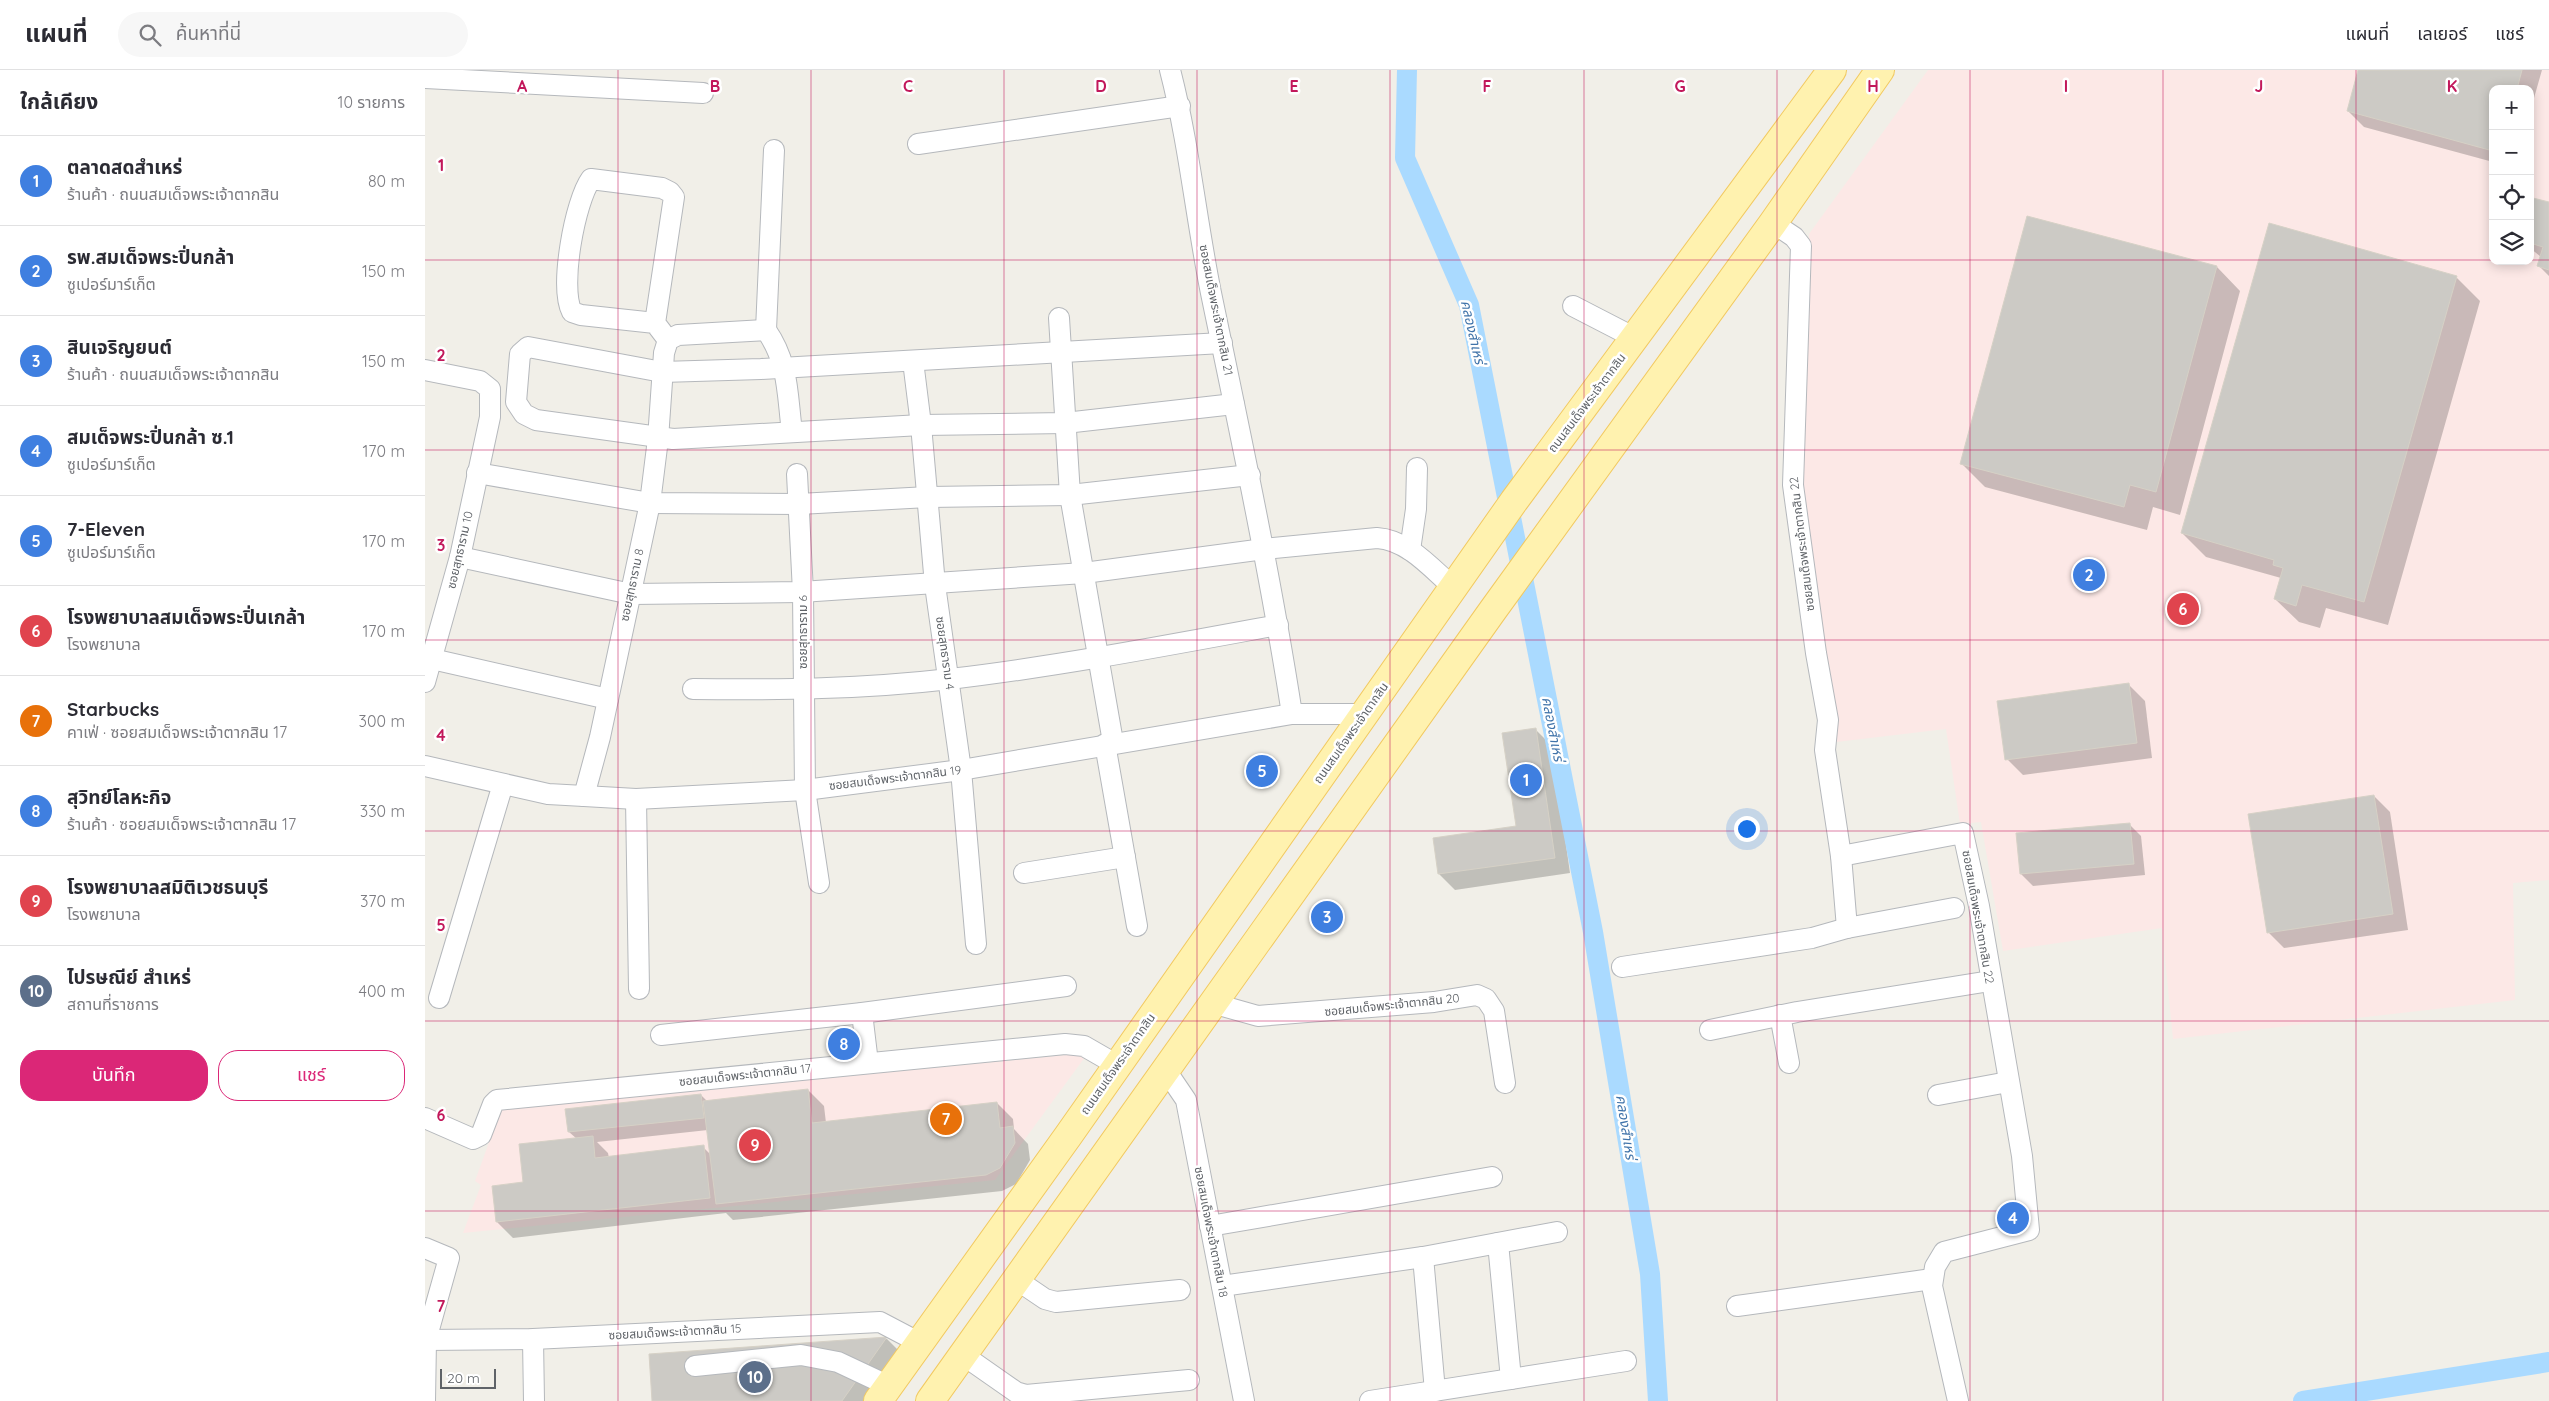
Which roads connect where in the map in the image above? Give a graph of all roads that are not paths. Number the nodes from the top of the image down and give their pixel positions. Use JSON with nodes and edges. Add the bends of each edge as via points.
{"nodes":[{"id":1,"x":1171,"y":70,"type":"edge"},
{"id":2,"x":1880,"y":70,"type":"edge"},
{"id":3,"x":1826,"y":73,"type":"edge"},
{"id":4,"x":425,"y":78,"type":"edge"},
{"id":5,"x":703,"y":93,"type":"dead end"},
{"id":6,"x":1180,"y":106,"type":"junction"},
{"id":7,"x":918,"y":144,"type":"dead end"},
{"id":8,"x":774,"y":150,"type":"dead end"},
{"id":9,"x":1773,"y":223,"type":"junction"},
{"id":10,"x":1573,"y":306,"type":"dead end"},
{"id":11,"x":1059,"y":318,"type":"dead end"},
{"id":12,"x":655,"y":323,"type":"junction"},
{"id":13,"x":766,"y":330,"type":"junction"},
{"id":14,"x":1635,"y":338,"type":"junction"},
{"id":15,"x":669,"y":340,"type":"junction"},
{"id":16,"x":1222,"y":344,"type":"junction"},
{"id":17,"x":1063,"y":353,"type":"junction"},
{"id":18,"x":913,"y":361,"type":"junction"},
{"id":19,"x":785,"y":367,"type":"junction"},
{"id":20,"x":425,"y":370,"type":"edge"},
{"id":21,"x":662,"y":372,"type":"junction"},
{"id":22,"x":1234,"y":404,"type":"junction"},
{"id":23,"x":1065,"y":422,"type":"junction"},
{"id":24,"x":921,"y":425,"type":"junction"},
{"id":25,"x":792,"y":432,"type":"junction"},
{"id":26,"x":658,"y":438,"type":"junction"},
{"id":27,"x":1417,"y":468,"type":"dead end"},
{"id":28,"x":477,"y":473,"type":"junction"},
{"id":29,"x":797,"y":474,"type":"dead end"},
{"id":30,"x":1249,"y":475,"type":"junction"},
{"id":31,"x":1071,"y":495,"type":"junction"},
{"id":32,"x":928,"y":497,"type":"junction"},
{"id":33,"x":650,"y":503,"type":"junction"},
{"id":34,"x":799,"y":504,"type":"junction"},
{"id":35,"x":1264,"y":549,"type":"junction"},
{"id":36,"x":1410,"y":550,"type":"junction"},
{"id":37,"x":460,"y":557,"type":"junction"},
{"id":38,"x":1084,"y":573,"type":"junction"},
{"id":39,"x":935,"y":585,"type":"junction"},
{"id":40,"x":1453,"y":587,"type":"junction"},
{"id":41,"x":803,"y":592,"type":"junction"},
{"id":42,"x":631,"y":594,"type":"junction"},
{"id":43,"x":1278,"y":626,"type":"junction"},
{"id":44,"x":1099,"y":658,"type":"junction"},
{"id":45,"x":432,"y":659,"type":"junction"},
{"id":46,"x":949,"y":679,"type":"junction"},
{"id":47,"x":425,"y":682,"type":"edge"},
{"id":48,"x":693,"y":689,"type":"dead end"},
{"id":49,"x":803,"y":690,"type":"junction"},
{"id":50,"x":608,"y":699,"type":"junction"},
{"id":51,"x":1291,"y":714,"type":"junction"},
{"id":52,"x":1364,"y":714,"type":"junction"},
{"id":53,"x":1109,"y":743,"type":"junction"},
{"id":54,"x":425,"y":766,"type":"edge"},
{"id":55,"x":961,"y":770,"type":"junction"},
{"id":56,"x":503,"y":784,"type":"junction"},
{"id":57,"x":805,"y":790,"type":"junction"},
{"id":58,"x":584,"y":796,"type":"junction"},
{"id":59,"x":636,"y":799,"type":"junction"},
{"id":60,"x":1841,"y":856,"type":"junction"},
{"id":61,"x":1125,"y":857,"type":"junction"},
{"id":62,"x":1024,"y":873,"type":"dead end"},
{"id":63,"x":819,"y":883,"type":"dead end"},
{"id":64,"x":1954,"y":908,"type":"dead end"},
{"id":65,"x":1137,"y":926,"type":"dead end"},
{"id":66,"x":1847,"y":928,"type":"junction"},
{"id":67,"x":976,"y":944,"type":"dead end"},
{"id":68,"x":1622,"y":967,"type":"dead end"},
{"id":69,"x":1990,"y":981,"type":"junction"},
{"id":70,"x":1066,"y":986,"type":"dead end"},
{"id":71,"x":639,"y":989,"type":"dead end"},
{"id":72,"x":439,"y":998,"type":"dead end"},
{"id":73,"x":1212,"y":1003,"type":"junction"},
{"id":74,"x":862,"y":1013,"type":"junction"},
{"id":75,"x":1780,"y":1015,"type":"junction"},
{"id":76,"x":1710,"y":1030,"type":"dead end"},
{"id":77,"x":661,"y":1035,"type":"dead end"},
{"id":78,"x":1789,"y":1062,"type":"dead end"},
{"id":79,"x":868,"y":1063,"type":"junction"},
{"id":80,"x":1117,"y":1065,"type":"junction"},
{"id":81,"x":1165,"y":1069,"type":"junction"},
{"id":82,"x":2008,"y":1082,"type":"junction"},
{"id":83,"x":1505,"y":1083,"type":"dead end"},
{"id":84,"x":1938,"y":1095,"type":"dead end"},
{"id":85,"x":425,"y":1118,"type":"edge"},
{"id":86,"x":1492,"y":1177,"type":"dead end"},
{"id":87,"x":1210,"y":1226,"type":"junction"},
{"id":88,"x":1557,"y":1232,"type":"dead end"},
{"id":89,"x":1498,"y":1243,"type":"junction"},
{"id":90,"x":425,"y":1248,"type":"edge"},
{"id":91,"x":1423,"y":1257,"type":"junction"},
{"id":92,"x":1932,"y":1279,"type":"junction"},
{"id":93,"x":1017,"y":1280,"type":"junction"},
{"id":94,"x":1222,"y":1286,"type":"junction"},
{"id":95,"x":1180,"y":1290,"type":"dead end"},
{"id":96,"x":1737,"y":1306,"type":"dead end"},
{"id":97,"x":939,"y":1317,"type":"junction"},
{"id":98,"x":533,"y":1339,"type":"junction"},
{"id":99,"x":426,"y":1340,"type":"edge"},
{"id":100,"x":920,"y":1343,"type":"junction"},
{"id":101,"x":969,"y":1347,"type":"junction"},
{"id":102,"x":1626,"y":1361,"type":"dead end"},
{"id":103,"x":695,"y":1366,"type":"dead end"},
{"id":104,"x":1511,"y":1379,"type":"junction"},
{"id":105,"x":1189,"y":1380,"type":"dead end"},
{"id":106,"x":888,"y":1388,"type":"edge"},
{"id":107,"x":1435,"y":1391,"type":"junction"},
{"id":108,"x":931,"y":1400,"type":"edge"},
{"id":109,"x":425,"y":1401,"type":"edge"},
{"id":110,"x":533,"y":1401,"type":"edge"},
{"id":111,"x":1244,"y":1401,"type":"edge"},
{"id":112,"x":1370,"y":1401,"type":"edge"},
{"id":113,"x":1958,"y":1401,"type":"edge"}],
"edges":[{"from":1,"to":6,"type":"street","name":"ซอยสมเด็จพระเจ้าตากสิน 21"},
{"from":2,"to":9,"type":"main road"},
{"from":3,"to":14,"type":"main road","name":"ถนนสมเด็จพระเจ้าตากสิน"},
{"from":4,"to":5,"type":"street"},
{"from":6,"to":7,"type":"street"},
{"from":6,"to":16,"type":"street","name":"ซอยสมเด็จพระเจ้าตากสิน 21"},
{"from":8,"to":13,"type":"street"},
{"from":9,"to":60,"type":"street","name":"ซอยสมเด็จพระเจ้าตากสิน 22","via":[[1794,237],[1801,246],[1793,485],[1828,720],[1825,750]]},
{"from":9,"to":73,"type":"main road"},
{"from":10,"to":14,"type":"street"},
{"from":11,"to":17,"type":"street"},
{"from":12,"to":12,"type":"street","via":[[675,197],[662,188],[591,179],[581,195],[568,264],[566,286],[572,312]]},
{"from":12,"to":15,"type":"street"},
{"from":13,"to":15,"type":"street","via":[[677,335]]},
{"from":13,"to":19,"type":"street","via":[[778,347]]},
{"from":14,"to":40,"type":"main road","name":"ถนนสมเด็จพระเจ้าตากสิน"},
{"from":15,"to":21,"type":"street","name":"ซอยสุทธาราม 8"},
{"from":16,"to":17,"type":"street"},
{"from":16,"to":22,"type":"street","name":"ซอยสมเด็จพระเจ้าตากสิน 21"},
{"from":17,"to":18,"type":"street"},
{"from":17,"to":23,"type":"street"},
{"from":18,"to":19,"type":"street"},
{"from":18,"to":24,"type":"street","name":"ซอยสุทธาราม 4"},
{"from":19,"to":21,"type":"street"},
{"from":19,"to":25,"type":"street"},
{"from":20,"to":28,"type":"street","name":"ซอยสุทธาราม 10","via":[[480,381],[490,389],[490,417]]},
{"from":21,"to":26,"type":"street","name":"ซอยสุทธาราม 8"},
{"from":21,"to":26,"type":"street","via":[[528,347],[520,354],[516,402],[524,414],[536,420]]},
{"from":22,"to":23,"type":"street"},
{"from":22,"to":30,"type":"street","name":"ซอยสมเด็จพระเจ้าตากสิน 21"},
{"from":23,"to":24,"type":"street"},
{"from":23,"to":31,"type":"street"},
{"from":24,"to":25,"type":"street"},
{"from":24,"to":32,"type":"street","name":"ซอยสุทธาราม 4"},
{"from":25,"to":26,"type":"street"},
{"from":26,"to":33,"type":"street","name":"ซอยสุทธาราม 8"},
{"from":27,"to":36,"type":"street"},
{"from":28,"to":33,"type":"street"},
{"from":28,"to":37,"type":"street","name":"ซอยสุทธาราม 10"},
{"from":29,"to":34,"type":"street","name":"ซอยสุทธาราม 6"},
{"from":30,"to":31,"type":"street"},
{"from":30,"to":35,"type":"street","name":"ซอยสมเด็จพระเจ้าตากสิน 21"},
{"from":31,"to":32,"type":"street"},
{"from":31,"to":38,"type":"street"},
{"from":32,"to":34,"type":"street"},
{"from":32,"to":39,"type":"street","name":"ซอยสุทธาราม 4"},
{"from":33,"to":34,"type":"street"},
{"from":33,"to":42,"type":"street","name":"ซอยสุทธาราม 8"},
{"from":34,"to":41,"type":"street","name":"ซอยสุทธาราม 6"},
{"from":35,"to":36,"type":"street","via":[[1377,538],[1391,539]]},
{"from":35,"to":38,"type":"street"},
{"from":35,"to":43,"type":"street","name":"ซอยสมเด็จพระเจ้าตากสิน 21"},
{"from":36,"to":40,"type":"street"},
{"from":37,"to":42,"type":"street"},
{"from":37,"to":45,"type":"street","name":"ซอยสุทธาราม 10"},
{"from":38,"to":39,"type":"street"},
{"from":38,"to":44,"type":"street"},
{"from":39,"to":41,"type":"street"},
{"from":39,"to":46,"type":"street","name":"ซอยสุทธาราม 4"},
{"from":40,"to":52,"type":"main road","name":"ถนนสมเด็จพระเจ้าตากสิน"},
{"from":41,"to":42,"type":"street"},
{"from":41,"to":49,"type":"street","name":"ซอยสุทธาราม 6"},
{"from":42,"to":50,"type":"street","name":"ซอยสุทธาราม 8"},
{"from":43,"to":44,"type":"street"},
{"from":43,"to":51,"type":"street","name":"ซอยสมเด็จพระเจ้าตากสิน 21"},
{"from":44,"to":46,"type":"street"},
{"from":44,"to":53,"type":"street"},
{"from":45,"to":47,"type":"street","name":"ซอยสุทธาราม 10"},
{"from":45,"to":50,"type":"street"},
{"from":46,"to":49,"type":"street"},
{"from":46,"to":55,"type":"street","name":"ซอยสุทธาราม 4"},
{"from":48,"to":49,"type":"street"},
{"from":49,"to":57,"type":"street","name":"ซอยสุทธาราม 6"},
{"from":50,"to":58,"type":"street","name":"ซอยสุทธาราม 8"},
{"from":51,"to":52,"type":"street","name":"ซอยสมเด็จพระเจ้าตากสิน 19"},
{"from":51,"to":53,"type":"street","name":"ซอยสมเด็จพระเจ้าตากสิน 19"},
{"from":52,"to":80,"type":"main road","name":"ถนนสมเด็จพระเจ้าตากสิน"},
{"from":53,"to":55,"type":"street","name":"ซอยสมเด็จพระเจ้าตากสิน 19"},
{"from":53,"to":61,"type":"street"},
{"from":54,"to":56,"type":"street","name":"ซอยสมเด็จพระเจ้าตากสิน 19"},
{"from":55,"to":57,"type":"street","name":"ซอยสมเด็จพระเจ้าตากสิน 19"},
{"from":55,"to":67,"type":"street","name":"ซอยสุทธาราม 4"},
{"from":56,"to":58,"type":"street","name":"ซอยสมเด็จพระเจ้าตากสิน 19","via":[[549,794]]},
{"from":56,"to":72,"type":"street"},
{"from":57,"to":59,"type":"street","name":"ซอยสมเด็จพระเจ้าตากสิน 19"},
{"from":57,"to":63,"type":"street","name":"ซอยสุทธาราม 6"},
{"from":58,"to":59,"type":"street","name":"ซอยสมเด็จพระเจ้าตากสิน 19"},
{"from":59,"to":71,"type":"street"},
{"from":60,"to":66,"type":"street"},
{"from":60,"to":69,"type":"street","name":"ซอยสมเด็จพระเจ้าตากสิน 22","via":[[1963,833],[1979,906]]},
{"from":61,"to":62,"type":"street"},
{"from":61,"to":65,"type":"street"},
{"from":64,"to":66,"type":"street"},
{"from":66,"to":68,"type":"street","via":[[1812,938]]},
{"from":69,"to":75,"type":"street"},
{"from":69,"to":82,"type":"street","name":"ซอยสมเด็จพระเจ้าตากสิน 22"},
{"from":70,"to":74,"type":"street"},
{"from":73,"to":81,"type":"main road"},
{"from":73,"to":83,"type":"street","name":"ซอยสมเด็จพระเจ้าตากสิน 20","via":[[1258,1016],[1425,1003],[1477,995],[1486,999],[1494,1011]]},
{"from":74,"to":77,"type":"street"},
{"from":74,"to":79,"type":"street"},
{"from":75,"to":76,"type":"street"},
{"from":75,"to":78,"type":"street"},
{"from":79,"to":80,"type":"street","name":"ซอยสมเด็จพระเจ้าตากสิน 17","via":[[1065,1044],[1084,1046]]},
{"from":79,"to":85,"type":"street","name":"ซอยสมเด็จพระเจ้าตากสิน 17","via":[[497,1100],[481,1135],[473,1139]]},
{"from":80,"to":97,"type":"main road","name":"ถนนสมเด็จพระเจ้าตากสิน"},
{"from":81,"to":87,"type":"street","name":"ซอยสมเด็จพระเจ้าตากสิน 18","via":[[1186,1100]]},
{"from":81,"to":93,"type":"main road"},
{"from":82,"to":84,"type":"street"},
{"from":82,"to":92,"type":"street","name":"ซอยสมเด็จพระเจ้าตากสิน 22","via":[[2022,1156],[2029,1230],[1944,1252]]},
{"from":86,"to":87,"type":"street"},
{"from":87,"to":94,"type":"street","name":"ซอยสมเด็จพระเจ้าตากสิน 18"},
{"from":88,"to":89,"type":"street"},
{"from":89,"to":91,"type":"street"},
{"from":89,"to":104,"type":"street"},
{"from":90,"to":99,"type":"street","via":[[449,1258]]},
{"from":91,"to":94,"type":"street"},
{"from":91,"to":107,"type":"street"},
{"from":92,"to":96,"type":"street"},
{"from":92,"to":113,"type":"street"},
{"from":93,"to":95,"type":"street","via":[[1045,1299],[1056,1302]]},
{"from":93,"to":101,"type":"main road"},
{"from":94,"to":111,"type":"street","name":"ซอยสมเด็จพระเจ้าตากสิน 18"},
{"from":97,"to":100,"type":"main road","name":"ถนนสมเด็จพระเจ้าตากสิน"},
{"from":97,"to":101,"type":"main road"},
{"from":98,"to":99,"type":"street","name":"ซอยสมเด็จพระเจ้าตากสิน 15"},
{"from":98,"to":100,"type":"street","name":"ซอยสมเด็จพระเจ้าตากสิน 15","via":[[880,1322]]},
{"from":98,"to":110,"type":"street"},
{"from":99,"to":109,"type":"street"},
{"from":100,"to":106,"type":"main road","name":"ถนนสมเด็จพระเจ้าตากสิน"},
{"from":101,"to":105,"type":"street","via":[[1016,1392],[1026,1395]]},
{"from":101,"to":108,"type":"main road"},
{"from":102,"to":104,"type":"street"},
{"from":103,"to":106,"type":"street","via":[[801,1354],[838,1362]]},
{"from":104,"to":107,"type":"street"},
{"from":106,"to":108,"type":"main road"},
{"from":107,"to":112,"type":"street"}]}
